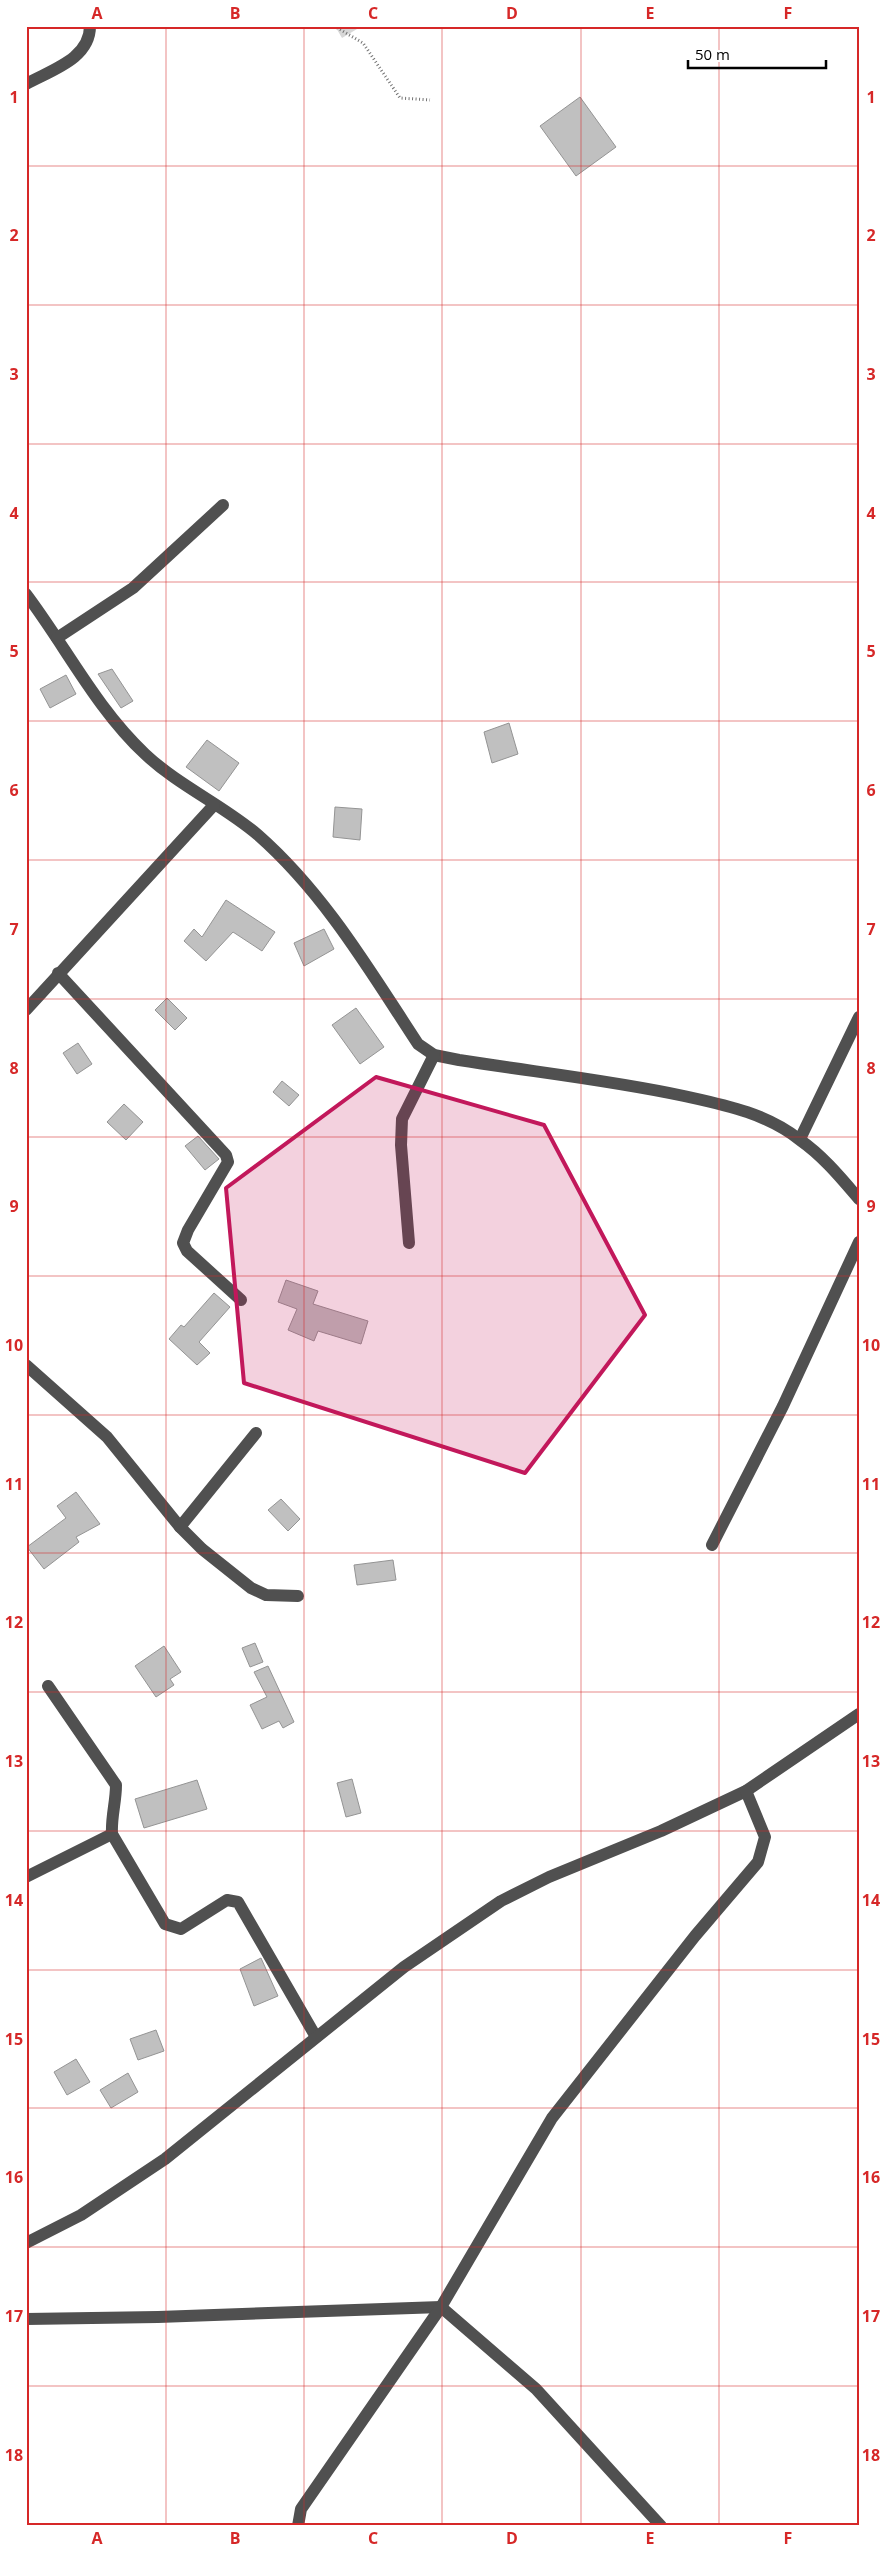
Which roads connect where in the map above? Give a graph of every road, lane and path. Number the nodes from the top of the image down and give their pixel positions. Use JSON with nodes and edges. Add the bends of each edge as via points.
{"nodes":[{"id":1,"x":90,"y":26,"type":"edge"},
{"id":2,"x":334,"y":26,"type":"edge"},
{"id":3,"x":26,"y":84,"type":"edge"},
{"id":4,"x":430,"y":100,"type":"dead end"},
{"id":5,"x":223,"y":505,"type":"dead end"},
{"id":6,"x":26,"y":594,"type":"edge"},
{"id":7,"x":57,"y":638,"type":"junction"},
{"id":8,"x":214,"y":805,"type":"junction"},
{"id":9,"x":58,"y":973,"type":"junction"},
{"id":10,"x":26,"y":1010,"type":"edge"},
{"id":11,"x":859,"y":1017,"type":"edge"},
{"id":12,"x":434,"y":1055,"type":"junction"},
{"id":13,"x":800,"y":1139,"type":"junction"},
{"id":14,"x":859,"y":1199,"type":"edge"},
{"id":15,"x":859,"y":1242,"type":"edge"},
{"id":16,"x":409,"y":1243,"type":"dead end"},
{"id":17,"x":242,"y":1300,"type":"dead end"},
{"id":18,"x":26,"y":1365,"type":"edge"},
{"id":19,"x":256,"y":1433,"type":"dead end"},
{"id":20,"x":180,"y":1527,"type":"junction"},
{"id":21,"x":712,"y":1545,"type":"dead end"},
{"id":22,"x":298,"y":1596,"type":"dead end"},
{"id":23,"x":48,"y":1686,"type":"dead end"},
{"id":24,"x":859,"y":1714,"type":"edge"},
{"id":25,"x":746,"y":1791,"type":"junction"},
{"id":26,"x":112,"y":1834,"type":"junction"},
{"id":27,"x":26,"y":1877,"type":"edge"},
{"id":28,"x":316,"y":2037,"type":"junction"},
{"id":29,"x":26,"y":2243,"type":"edge"},
{"id":30,"x":441,"y":2306,"type":"junction"},
{"id":31,"x":26,"y":2318,"type":"edge"},
{"id":32,"x":298,"y":2526,"type":"edge"},
{"id":33,"x":661,"y":2526,"type":"edge"}],
"edges":[{"from":1,"to":3,"type":"street","via":[[90,38],[75,57]]},
{"from":2,"to":4,"type":"path","via":[[364,43],[400,98]]},
{"from":5,"to":7,"type":"street","via":[[133,588]]},
{"from":6,"to":7,"type":"street"},
{"from":7,"to":8,"type":"street","via":[[112,719],[172,777]]},
{"from":8,"to":9,"type":"street"},
{"from":8,"to":12,"type":"street","via":[[257,834],[292,868],[326,907],[418,1044]]},
{"from":9,"to":10,"type":"street"},
{"from":9,"to":17,"type":"street","via":[[226,1155],[228,1162],[183,1243],[187,1251]]},
{"from":11,"to":13,"type":"street"},
{"from":12,"to":13,"type":"street","via":[[635,1086],[743,1109]]},
{"from":12,"to":16,"type":"street","via":[[402,1119]]},
{"from":13,"to":14,"type":"street"},
{"from":15,"to":21,"type":"street","via":[[784,1406]]},
{"from":18,"to":20,"type":"street","via":[[107,1437]]},
{"from":19,"to":20,"type":"street"},
{"from":20,"to":22,"type":"street","via":[[251,1588],[266,1595]]},
{"from":23,"to":26,"type":"street","via":[[116,1785]]},
{"from":24,"to":25,"type":"street"},
{"from":25,"to":28,"type":"street","via":[[501,1901],[404,1967]]},
{"from":25,"to":30,"type":"street","via":[[765,1837],[758,1862],[695,1936],[552,2118]]},
{"from":26,"to":27,"type":"street"},
{"from":26,"to":28,"type":"street","via":[[165,1924],[172,1928],[181,1929],[227,1900],[238,1902]]},
{"from":28,"to":29,"type":"street","via":[[164,2158],[81,2215]]},
{"from":30,"to":31,"type":"street","via":[[158,2317]]},
{"from":30,"to":32,"type":"street","via":[[301,2509]]},
{"from":30,"to":33,"type":"street","via":[[536,2389]]}]}
